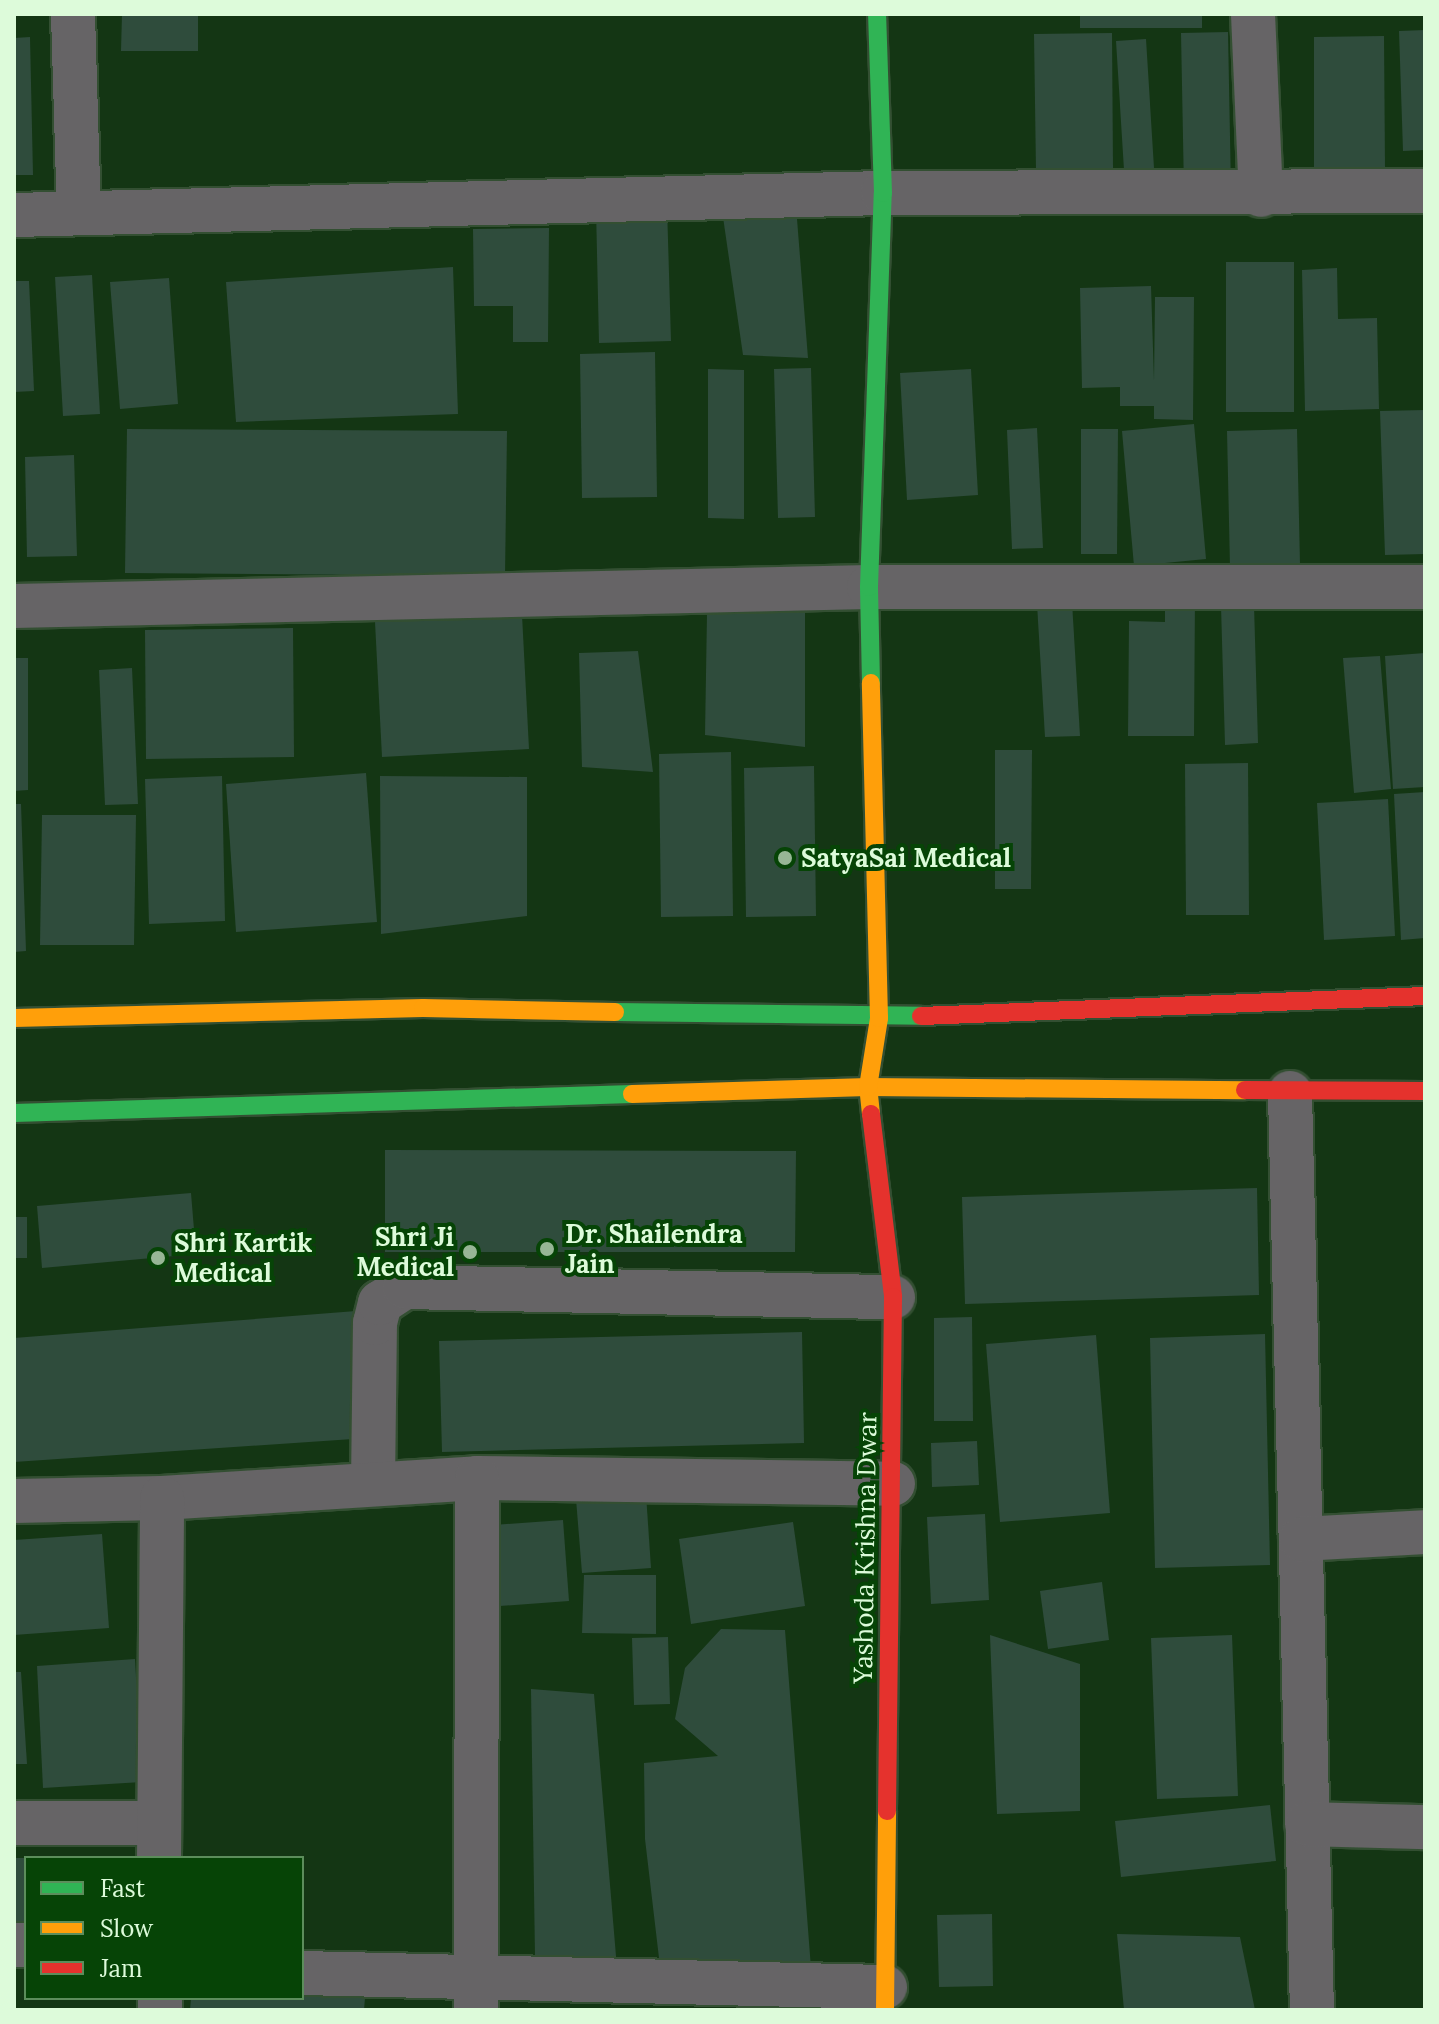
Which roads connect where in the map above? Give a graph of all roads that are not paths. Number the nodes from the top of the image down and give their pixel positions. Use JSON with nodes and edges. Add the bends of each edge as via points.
{"nodes":[{"id":1,"x":73,"y":14,"type":"edge"},
{"id":2,"x":877,"y":14,"type":"edge"},
{"id":3,"x":1253,"y":14,"type":"edge"},
{"id":4,"x":1425,"y":191,"type":"edge"},
{"id":5,"x":883,"y":193,"type":"junction"},
{"id":6,"x":1261,"y":195,"type":"junction"},
{"id":7,"x":79,"y":213,"type":"junction"},
{"id":8,"x":14,"y":215,"type":"edge"},
{"id":9,"x":869,"y":587,"type":"junction"},
{"id":10,"x":1425,"y":587,"type":"edge"},
{"id":11,"x":14,"y":606,"type":"edge"},
{"id":12,"x":1425,"y":996,"type":"edge"},
{"id":13,"x":14,"y":1018,"type":"edge"},
{"id":14,"x":879,"y":1018,"type":"junction"},
{"id":15,"x":868,"y":1087,"type":"junction"},
{"id":16,"x":1425,"y":1091,"type":"edge"},
{"id":17,"x":1290,"y":1093,"type":"junction"},
{"id":18,"x":14,"y":1113,"type":"edge"},
{"id":19,"x":893,"y":1297,"type":"junction"},
{"id":20,"x":477,"y":1478,"type":"junction"},
{"id":21,"x":373,"y":1484,"type":"junction"},
{"id":22,"x":893,"y":1484,"type":"junction"},
{"id":23,"x":162,"y":1498,"type":"junction"},
{"id":24,"x":14,"y":1501,"type":"edge"},
{"id":25,"x":1425,"y":1532,"type":"edge"},
{"id":26,"x":1301,"y":1539,"type":"junction"},
{"id":27,"x":14,"y":1823,"type":"edge"},
{"id":28,"x":1307,"y":1824,"type":"junction"},
{"id":29,"x":1425,"y":1827,"type":"edge"},
{"id":30,"x":159,"y":1841,"type":"edge"},
{"id":31,"x":304,"y":1973,"type":"edge"},
{"id":32,"x":477,"y":1993,"type":"edge"},
{"id":33,"x":885,"y":1999,"type":"edge"},
{"id":34,"x":1312,"y":2010,"type":"edge"}],
"edges":[{"from":1,"to":7,"type":"street"},
{"from":2,"to":5,"type":"main road","name":"Yashoda Krishna Dwar"},
{"from":3,"to":6,"type":"street"},
{"from":4,"to":6,"type":"street"},
{"from":5,"to":6,"type":"street"},
{"from":5,"to":7,"type":"street"},
{"from":5,"to":9,"type":"main road","name":"Yashoda Krishna Dwar"},
{"from":7,"to":8,"type":"street"},
{"from":9,"to":10,"type":"street"},
{"from":9,"to":11,"type":"street"},
{"from":9,"to":14,"type":"main road","name":"Yashoda Krishna Dwar"},
{"from":12,"to":14,"type":"main road"},
{"from":13,"to":14,"type":"main road","via":[[423,1008]]},
{"from":14,"to":15,"type":"main road","name":"Yashoda Krishna Dwar"},
{"from":15,"to":17,"type":"main road"},
{"from":15,"to":18,"type":"main road"},
{"from":15,"to":19,"type":"main road","name":"Yashoda Krishna Dwar"},
{"from":16,"to":17,"type":"main road"},
{"from":17,"to":26,"type":"street"},
{"from":19,"to":21,"type":"street","via":[[405,1287],[380,1303],[375,1323]]},
{"from":19,"to":22,"type":"main road","name":"Yashoda Krishna Dwar"},
{"from":20,"to":21,"type":"street"},
{"from":20,"to":22,"type":"street"},
{"from":20,"to":32,"type":"street"},
{"from":21,"to":23,"type":"street"},
{"from":22,"to":33,"type":"main road","name":"Yashoda Krishna Dwar"},
{"from":23,"to":24,"type":"street"},
{"from":23,"to":30,"type":"street"},
{"from":25,"to":26,"type":"street"},
{"from":26,"to":28,"type":"street"},
{"from":27,"to":30,"type":"street"},
{"from":28,"to":29,"type":"street"},
{"from":28,"to":34,"type":"street"},
{"from":31,"to":32,"type":"street"},
{"from":32,"to":33,"type":"street"}]}
